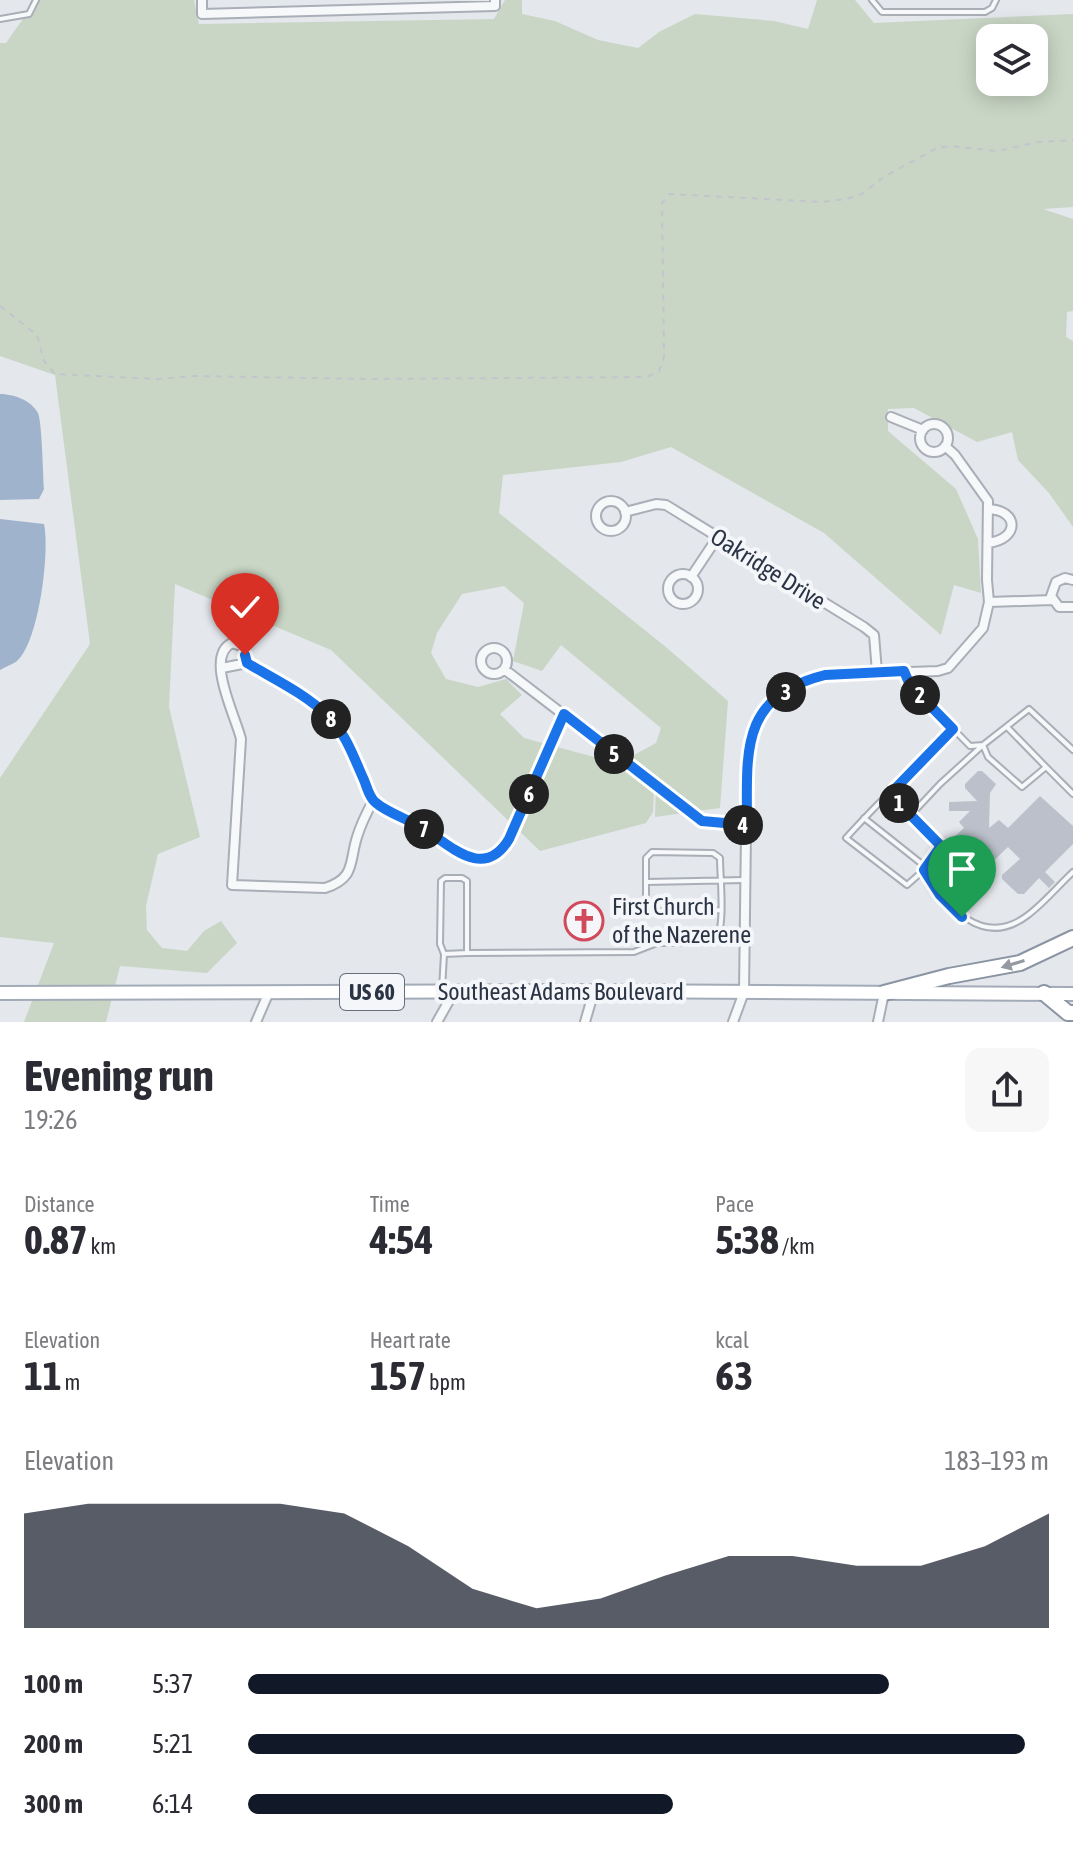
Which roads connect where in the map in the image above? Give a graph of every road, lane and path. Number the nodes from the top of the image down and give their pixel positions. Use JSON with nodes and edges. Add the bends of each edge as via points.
{"nodes":[{"id":1,"x":36,"y":0,"type":"edge"},
{"id":2,"x":202,"y":0,"type":"edge"},
{"id":3,"x":495,"y":0,"type":"edge"},
{"id":4,"x":872,"y":0,"type":"edge"},
{"id":5,"x":996,"y":0,"type":"edge"},
{"id":6,"x":0,"y":19,"type":"edge"},
{"id":7,"x":1073,"y":140,"type":"edge"},
{"id":8,"x":0,"y":306,"type":"edge"},
{"id":9,"x":891,"y":417,"type":"dead end"},
{"id":10,"x":923,"y":430,"type":"junction"},
{"id":11,"x":945,"y":446,"type":"junction"},
{"id":12,"x":988,"y":509,"type":"junction"},
{"id":13,"x":625,"y":512,"type":"dead end"},
{"id":14,"x":717,"y":538,"type":"junction"},
{"id":15,"x":988,"y":543,"type":"junction"},
{"id":16,"x":691,"y":577,"type":"dead end"},
{"id":17,"x":1073,"y":580,"type":"edge"},
{"id":18,"x":1052,"y":600,"type":"junction"},
{"id":19,"x":989,"y":602,"type":"junction"},
{"id":20,"x":1073,"y":607,"type":"edge"},
{"id":21,"x":247,"y":663,"type":"junction"},
{"id":22,"x":222,"y":668,"type":"junction"},
{"id":23,"x":504,"y":669,"type":"dead end"},
{"id":24,"x":904,"y":671,"type":"junction"},
{"id":25,"x":877,"y":672,"type":"junction"},
{"id":26,"x":564,"y":714,"type":"junction"},
{"id":27,"x":1008,"y":728,"type":"junction"},
{"id":28,"x":953,"y":729,"type":"junction"},
{"id":29,"x":983,"y":745,"type":"junction"},
{"id":30,"x":1073,"y":750,"type":"edge"},
{"id":31,"x":1046,"y":767,"type":"junction"},
{"id":32,"x":890,"y":794,"type":"junction"},
{"id":33,"x":1073,"y":794,"type":"edge"},
{"id":34,"x":373,"y":801,"type":"junction"},
{"id":35,"x":910,"y":816,"type":"junction"},
{"id":36,"x":864,"y":818,"type":"junction"},
{"id":37,"x":747,"y":825,"type":"junction"},
{"id":38,"x":924,"y":870,"type":"junction"},
{"id":39,"x":1073,"y":872,"type":"edge"},
{"id":40,"x":748,"y":880,"type":"junction"},
{"id":41,"x":720,"y":881,"type":"junction"},
{"id":42,"x":646,"y":882,"type":"junction"},
{"id":43,"x":720,"y":910,"type":"junction"},
{"id":44,"x":1073,"y":938,"type":"edge"},
{"id":45,"x":467,"y":953,"type":"junction"},
{"id":46,"x":444,"y":954,"type":"junction"},
{"id":47,"x":594,"y":991,"type":"junction"},
{"id":48,"x":269,"y":992,"type":"junction"},
{"id":49,"x":448,"y":992,"type":"junction"},
{"id":50,"x":744,"y":992,"type":"junction"},
{"id":51,"x":0,"y":993,"type":"edge"},
{"id":52,"x":884,"y":993,"type":"junction"},
{"id":53,"x":1044,"y":993,"type":"junction"},
{"id":54,"x":1073,"y":994,"type":"edge"},
{"id":55,"x":1073,"y":1013,"type":"edge"},
{"id":56,"x":256,"y":1022,"type":"edge"},
{"id":57,"x":437,"y":1022,"type":"edge"},
{"id":58,"x":585,"y":1022,"type":"edge"},
{"id":59,"x":733,"y":1022,"type":"edge"},
{"id":60,"x":878,"y":1022,"type":"edge"}],
"edges":[{"from":1,"to":6,"type":"lane","via":[[29,14]]},
{"from":2,"to":3,"type":"street","via":[[202,14],[495,6]]},
{"from":4,"to":5,"type":"lane","via":[[882,12],[985,12]]},
{"from":7,"to":8,"type":"path","via":[[997,151],[937,148],[846,199],[669,194],[662,203],[664,357],[659,371],[647,377],[157,379],[55,374],[44,361],[37,335]]},
{"from":9,"to":10,"type":"street"},
{"from":10,"to":11,"type":"street","via":[[921,442],[927,449]]},
{"from":10,"to":11,"type":"street","via":[[931,425],[944,428]]},
{"from":11,"to":12,"type":"street","via":[[988,501]]},
{"from":12,"to":15,"type":"street"},
{"from":12,"to":15,"type":"street","via":[[1008,516],[1012,526],[1006,538]]},
{"from":13,"to":14,"type":"street","name":"Oakridge Drive","via":[[666,505]]},
{"from":14,"to":16,"type":"street"},
{"from":14,"to":25,"type":"street","name":"Oakridge Drive","via":[[874,635]]},
{"from":15,"to":19,"type":"street"},
{"from":17,"to":18,"type":"street","via":[[1056,582]]},
{"from":18,"to":19,"type":"street"},
{"from":18,"to":20,"type":"street","via":[[1059,607]]},
{"from":19,"to":24,"type":"street","via":[[983,628],[948,668]]},
{"from":21,"to":22,"type":"street"},
{"from":21,"to":22,"type":"street","via":[[244,647],[232,643],[222,654]]},
{"from":21,"to":34,"type":"street","via":[[328,716],[342,733]]},
{"from":22,"to":34,"type":"street","via":[[221,682],[241,739],[232,885],[335,885],[352,867],[356,840]]},
{"from":23,"to":26,"type":"street"},
{"from":24,"to":25,"type":"street"},
{"from":24,"to":28,"type":"lane","via":[[910,685]]},
{"from":25,"to":37,"type":"street","via":[[813,678],[792,686],[767,708],[750,736],[747,753]]},
{"from":26,"to":34,"type":"street","via":[[509,839],[493,857],[471,858]]},
{"from":26,"to":37,"type":"street","via":[[702,821]]},
{"from":27,"to":29,"type":"lane"},
{"from":27,"to":30,"type":"lane","via":[[1029,709]]},
{"from":27,"to":31,"type":"lane"},
{"from":28,"to":29,"type":"lane","via":[[970,746]]},
{"from":28,"to":32,"type":"lane"},
{"from":29,"to":31,"type":"lane","via":[[988,757],[1022,787]]},
{"from":29,"to":35,"type":"lane"},
{"from":31,"to":33,"type":"lane"},
{"from":32,"to":35,"type":"lane"},
{"from":32,"to":36,"type":"lane"},
{"from":35,"to":38,"type":"lane","via":[[941,846]]},
{"from":36,"to":38,"type":"lane"},
{"from":36,"to":38,"type":"lane","via":[[846,838],[907,885]]},
{"from":37,"to":40,"type":"street"},
{"from":38,"to":39,"type":"lane","via":[[962,917],[995,928],[1027,916]]},
{"from":40,"to":41,"type":"lane"},
{"from":40,"to":50,"type":"street"},
{"from":41,"to":42,"type":"lane"},
{"from":41,"to":42,"type":"lane","via":[[720,858],[713,853],[652,852],[646,858]]},
{"from":41,"to":43,"type":"lane"},
{"from":42,"to":43,"type":"lane","via":[[646,906],[656,911]]},
{"from":43,"to":45,"type":"lane","via":[[721,935],[715,942],[657,943],[634,952]]},
{"from":44,"to":52,"type":"highway","one_way":true,"via":[[1020,963]]},
{"from":45,"to":46,"type":"lane"},
{"from":45,"to":46,"type":"lane","via":[[467,881],[445,878],[440,944]]},
{"from":46,"to":49,"type":"lane"},
{"from":47,"to":49,"type":"main road","name":"Southeast Adams Boulevard","number":"US 60"},
{"from":47,"to":50,"type":"main road","name":"Southeast Adams Boulevard","number":"US 60"},
{"from":47,"to":58,"type":"street"},
{"from":48,"to":49,"type":"main road","name":"Southeast Adams Boulevard","number":"US 60"},
{"from":48,"to":51,"type":"main road","name":"Southeast Adams Boulevard","number":"US 60"},
{"from":48,"to":56,"type":"street"},
{"from":49,"to":57,"type":"street"},
{"from":50,"to":52,"type":"main road","name":"Southeast Adams Boulevard","number":"US 60"},
{"from":50,"to":59,"type":"street"},
{"from":52,"to":53,"type":"main road","name":"Southeast Adams Boulevard","number":"US 60"},
{"from":52,"to":60,"type":"street"},
{"from":53,"to":54,"type":"main road","name":"Southeast Adams Boulevard","number":"US 60"},
{"from":53,"to":55,"type":"highway"}]}
